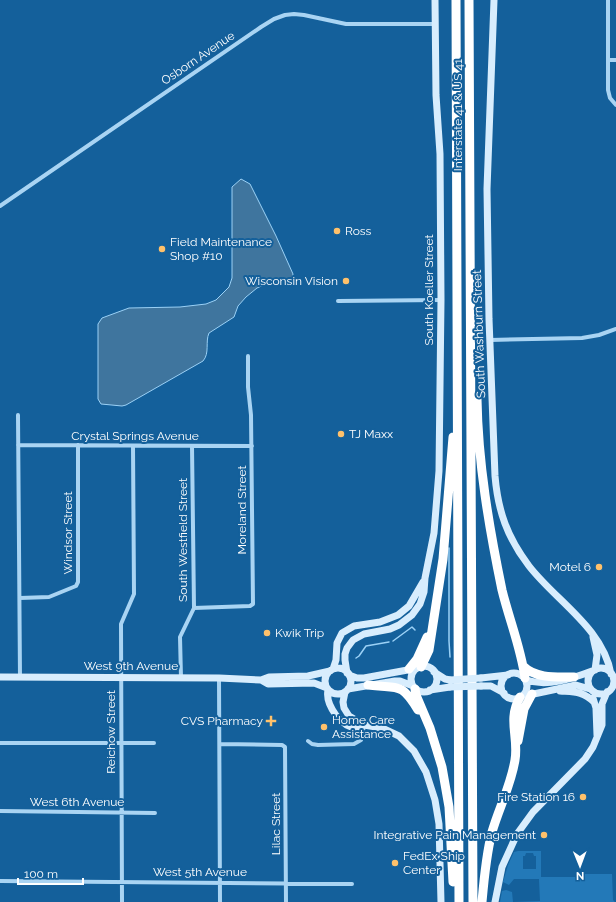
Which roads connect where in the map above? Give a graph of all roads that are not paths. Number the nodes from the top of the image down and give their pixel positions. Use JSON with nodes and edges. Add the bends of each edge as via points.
{"nodes":[{"id":1,"x":435,"y":0,"type":"edge"},
{"id":2,"x":456,"y":0,"type":"edge"},
{"id":3,"x":470,"y":0,"type":"edge"},
{"id":4,"x":494,"y":0,"type":"edge"},
{"id":5,"x":608,"y":0,"type":"edge"},
{"id":6,"x":436,"y":24,"type":"junction"},
{"id":7,"x":608,"y":60,"type":"junction"},
{"id":8,"x":616,"y":60,"type":"edge"},
{"id":9,"x":616,"y":106,"type":"edge"},
{"id":10,"x":0,"y":206,"type":"edge"},
{"id":11,"x":441,"y":300,"type":"junction"},
{"id":12,"x":338,"y":301,"type":"dead end"},
{"id":13,"x":616,"y":329,"type":"edge"},
{"id":14,"x":490,"y":340,"type":"junction"},
{"id":15,"x":471,"y":342,"type":"junction"},
{"id":16,"x":248,"y":356,"type":"dead end"},
{"id":17,"x":18,"y":415,"type":"dead end"},
{"id":18,"x":458,"y":421,"type":"junction"},
{"id":19,"x":18,"y":445,"type":"junction"},
{"id":20,"x":78,"y":445,"type":"junction"},
{"id":21,"x":133,"y":446,"type":"junction"},
{"id":22,"x":192,"y":446,"type":"junction"},
{"id":23,"x":252,"y":446,"type":"junction"},
{"id":24,"x":425,"y":578,"type":"junction"},
{"id":25,"x":20,"y":598,"type":"junction"},
{"id":26,"x":194,"y":608,"type":"junction"},
{"id":27,"x":592,"y":635,"type":"junction"},
{"id":28,"x":523,"y":666,"type":"junction"},
{"id":29,"x":416,"y":668,"type":"junction"},
{"id":30,"x":332,"y":670,"type":"junction"},
{"id":31,"x":593,"y":670,"type":"junction"},
{"id":32,"x":434,"y":672,"type":"junction"},
{"id":33,"x":348,"y":674,"type":"junction"},
{"id":34,"x":509,"y":675,"type":"junction"},
{"id":35,"x":613,"y":675,"type":"edge"},
{"id":36,"x":0,"y":677,"type":"edge"},
{"id":37,"x":20,"y":677,"type":"junction"},
{"id":38,"x":574,"y":677,"type":"junction"},
{"id":39,"x":121,"y":678,"type":"junction"},
{"id":40,"x":181,"y":678,"type":"junction"},
{"id":41,"x":219,"y":678,"type":"junction"},
{"id":42,"x":525,"y":679,"type":"junction"},
{"id":43,"x":261,"y":680,"type":"junction"},
{"id":44,"x":481,"y":682,"type":"junction"},
{"id":45,"x":450,"y":683,"type":"junction"},
{"id":46,"x":368,"y":685,"type":"junction"},
{"id":47,"x":414,"y":687,"type":"junction"},
{"id":48,"x":327,"y":689,"type":"junction"},
{"id":49,"x":347,"y":690,"type":"junction"},
{"id":50,"x":429,"y":690,"type":"junction"},
{"id":51,"x":551,"y":690,"type":"junction"},
{"id":52,"x":591,"y":690,"type":"junction"},
{"id":53,"x":611,"y":691,"type":"edge"},
{"id":54,"x":504,"y":692,"type":"junction"},
{"id":55,"x":525,"y":696,"type":"junction"},
{"id":56,"x":594,"y":702,"type":"junction"},
{"id":57,"x":364,"y":725,"type":"junction"},
{"id":58,"x":597,"y":736,"type":"junction"},
{"id":59,"x":433,"y":737,"type":"junction"},
{"id":60,"x":308,"y":741,"type":"dead end"},
{"id":61,"x":0,"y":743,"type":"edge"},
{"id":62,"x":122,"y":743,"type":"junction"},
{"id":63,"x":154,"y":743,"type":"dead end"},
{"id":64,"x":220,"y":744,"type":"junction"},
{"id":65,"x":0,"y":812,"type":"edge"},
{"id":66,"x":122,"y":812,"type":"junction"},
{"id":67,"x":155,"y":813,"type":"dead end"},
{"id":68,"x":0,"y":881,"type":"edge"},
{"id":69,"x":122,"y":881,"type":"junction"},
{"id":70,"x":220,"y":882,"type":"junction"},
{"id":71,"x":286,"y":883,"type":"junction"},
{"id":72,"x":352,"y":884,"type":"dead end"},
{"id":73,"x":122,"y":902,"type":"edge"},
{"id":74,"x":220,"y":902,"type":"edge"},
{"id":75,"x":286,"y":902,"type":"edge"},
{"id":76,"x":441,"y":902,"type":"edge"},
{"id":77,"x":454,"y":902,"type":"edge"},
{"id":78,"x":459,"y":902,"type":"edge"},
{"id":79,"x":473,"y":902,"type":"edge"},
{"id":80,"x":482,"y":902,"type":"edge"},
{"id":81,"x":495,"y":902,"type":"edge"}],
"edges":[{"from":1,"to":6,"type":"street","name":"South Koeller Street"},
{"from":2,"to":18,"type":"highway"},
{"from":3,"to":15,"type":"highway","name":"Interstate 41 & US 41"},
{"from":4,"to":14,"type":"street","name":"South Washburn Street","via":[[487,189]]},
{"from":5,"to":7,"type":"street"},
{"from":6,"to":10,"type":"street","name":"Osborn Avenue","via":[[342,24],[294,14],[274,19]]},
{"from":6,"to":11,"type":"street","name":"South Koeller Street"},
{"from":7,"to":8,"type":"street"},
{"from":7,"to":9,"type":"street","via":[[608,95]]},
{"from":11,"to":12,"type":"street"},
{"from":11,"to":24,"type":"street","name":"South Koeller Street","via":[[438,491],[434,533]]},
{"from":13,"to":14,"type":"street","via":[[590,337]]},
{"from":14,"to":27,"type":"street","name":"South Washburn Street","via":[[495,476],[503,519],[530,567]]},
{"from":15,"to":28,"type":"highway","via":[[476,365],[484,493],[503,591]]},
{"from":15,"to":79,"type":"highway"},
{"from":16,"to":23,"type":"street","name":"Moreland Street"},
{"from":17,"to":19,"type":"street"},
{"from":18,"to":29,"type":"highway","via":[[453,431],[443,559],[432,626]]},
{"from":18,"to":78,"type":"highway"},
{"from":19,"to":20,"type":"street","name":"Crystal Springs Avenue"},
{"from":19,"to":25,"type":"street"},
{"from":20,"to":21,"type":"street","name":"Crystal Springs Avenue"},
{"from":20,"to":25,"type":"street","name":"Windsor Street","via":[[78,582],[76,586],[49,598]]},
{"from":21,"to":22,"type":"street","name":"Crystal Springs Avenue"},
{"from":21,"to":39,"type":"street","name":"Reichow Street","via":[[134,594],[121,624]]},
{"from":22,"to":23,"type":"street","name":"Crystal Springs Avenue"},
{"from":22,"to":26,"type":"street","name":"South Westfield Street"},
{"from":23,"to":26,"type":"street","name":"Moreland Street","via":[[253,604]]},
{"from":24,"to":30,"type":"street","name":"South Koeller Street","via":[[413,601],[398,615],[380,622],[354,626],[342,633],[337,643],[336,660]]},
{"from":24,"to":33,"type":"street","name":"South Koeller Street","via":[[422,599],[412,615],[394,627],[364,634],[351,642],[345,654]]},
{"from":25,"to":37,"type":"street"},
{"from":26,"to":40,"type":"street","name":"South Westfield Street","via":[[180,637]]},
{"from":27,"to":31,"type":"street","name":"South Washburn Street","via":[[597,655]]},
{"from":27,"to":35,"type":"street","name":"South Washburn Street","via":[[602,647]]},
{"from":28,"to":38,"type":"highway","via":[[530,672],[546,676]]},
{"from":28,"to":42,"type":"highway"},
{"from":29,"to":32,"type":"street","via":[[429,668]]},
{"from":29,"to":33,"type":"street","via":[[364,678]]},
{"from":29,"to":47,"type":"street","via":[[411,678]]},
{"from":30,"to":33,"type":"street","via":[[341,669]]},
{"from":30,"to":43,"type":"street","name":"West 9th Avenue","via":[[308,676],[268,677]]},
{"from":30,"to":48,"type":"street","via":[[325,679]]},
{"from":31,"to":35,"type":"street","via":[[604,669]]},
{"from":31,"to":38,"type":"street"},
{"from":31,"to":52,"type":"street","via":[[588,679]]},
{"from":32,"to":45,"type":"street"},
{"from":32,"to":50,"type":"street","via":[[436,682]]},
{"from":33,"to":49,"type":"street","via":[[351,682]]},
{"from":34,"to":42,"type":"street","via":[[518,674]]},
{"from":34,"to":44,"type":"street"},
{"from":34,"to":54,"type":"street","via":[[502,682]]},
{"from":35,"to":53,"type":"street"},
{"from":36,"to":37,"type":"street","name":"West 9th Avenue"},
{"from":37,"to":39,"type":"street","name":"West 9th Avenue"},
{"from":38,"to":42,"type":"street","via":[[542,684]]},
{"from":39,"to":40,"type":"street","name":"West 9th Avenue"},
{"from":39,"to":62,"type":"street","name":"Reichow Street"},
{"from":40,"to":41,"type":"street","name":"West 9th Avenue"},
{"from":41,"to":43,"type":"street","name":"West 9th Avenue"},
{"from":41,"to":64,"type":"street"},
{"from":42,"to":55,"type":"street"},
{"from":43,"to":48,"type":"street","name":"West 9th Avenue","via":[[268,684],[314,683]]},
{"from":44,"to":45,"type":"street","bridge":true},
{"from":44,"to":54,"type":"street"},
{"from":45,"to":50,"type":"street"},
{"from":46,"to":47,"type":"street","via":[[400,681]]},
{"from":46,"to":49,"type":"street"},
{"from":46,"to":59,"type":"highway","via":[[397,688],[406,692]]},
{"from":47,"to":50,"type":"street","via":[[422,692]]},
{"from":47,"to":59,"type":"highway"},
{"from":48,"to":49,"type":"street","via":[[336,694]]},
{"from":48,"to":57,"type":"street","via":[[331,706],[341,720],[358,728]]},
{"from":49,"to":57,"type":"street","via":[[343,702],[345,711],[351,718]]},
{"from":51,"to":52,"type":"street","via":[[576,685]]},
{"from":51,"to":55,"type":"street"},
{"from":51,"to":56,"type":"street","via":[[579,692]]},
{"from":52,"to":53,"type":"street","via":[[599,694]]},
{"from":52,"to":56,"type":"street"},
{"from":53,"to":58,"type":"street","via":[[602,704],[602,725]]},
{"from":54,"to":55,"type":"street","via":[[510,698]]},
{"from":55,"to":80,"type":"highway","via":[[514,711],[515,758],[511,778],[492,833],[485,867]]},
{"from":56,"to":58,"type":"street"},
{"from":57,"to":60,"type":"street","via":[[361,740],[354,744],[312,744]]},
{"from":57,"to":76,"type":"street","via":[[382,728],[399,736],[414,750],[426,772],[439,824]]},
{"from":58,"to":81,"type":"street","via":[[585,759],[533,812],[517,834],[502,867]]},
{"from":59,"to":77,"type":"highway","via":[[442,767],[448,807]]},
{"from":61,"to":62,"type":"street"},
{"from":62,"to":63,"type":"street"},
{"from":62,"to":66,"type":"street","name":"Reichow Street"},
{"from":64,"to":70,"type":"street"},
{"from":64,"to":71,"type":"street","name":"Lilac Street","via":[[282,745],[286,750]]},
{"from":65,"to":66,"type":"street","name":"West 6th Avenue"},
{"from":66,"to":67,"type":"street","name":"West 6th Avenue"},
{"from":66,"to":69,"type":"street","name":"Reichow Street"},
{"from":68,"to":69,"type":"street","name":"West 5th Avenue"},
{"from":69,"to":70,"type":"street","name":"West 5th Avenue"},
{"from":69,"to":73,"type":"street","name":"Reichow Street"},
{"from":70,"to":71,"type":"street","name":"West 5th Avenue"},
{"from":70,"to":74,"type":"street"},
{"from":71,"to":72,"type":"street","name":"West 5th Avenue"},
{"from":71,"to":75,"type":"street","name":"Lilac Street"}]}
